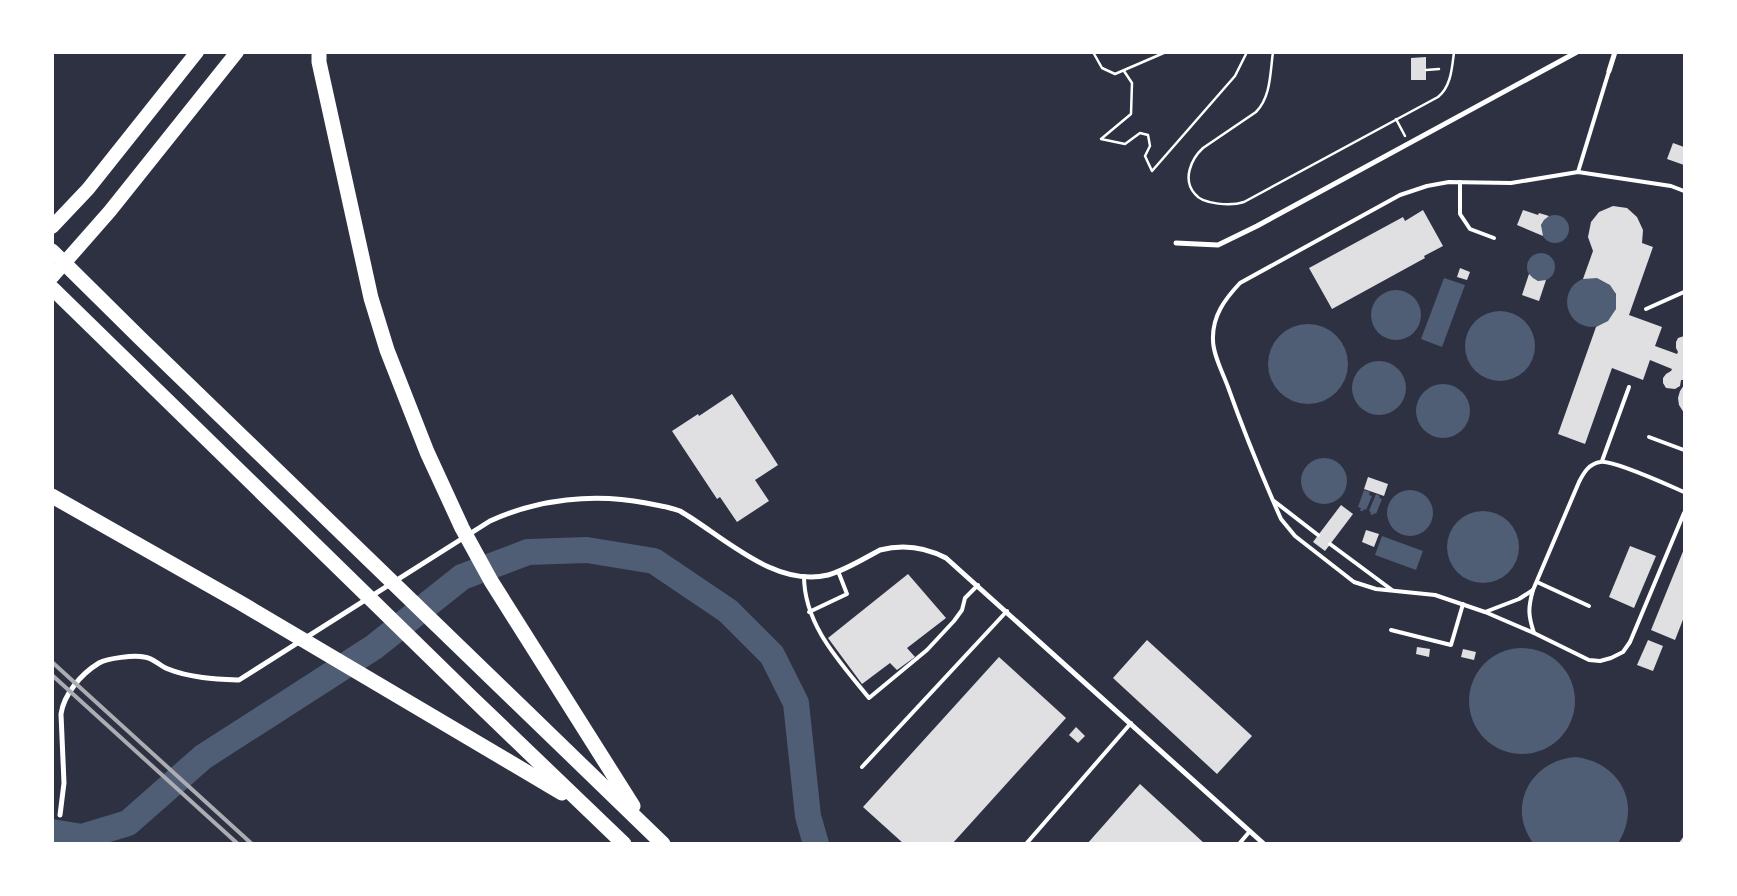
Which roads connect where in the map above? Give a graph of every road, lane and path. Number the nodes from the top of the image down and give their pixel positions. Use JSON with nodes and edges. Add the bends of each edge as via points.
{"nodes":[{"id":1,"x":196,"y":52,"type":"edge"},
{"id":2,"x":237,"y":52,"type":"edge"},
{"id":3,"x":1093,"y":52,"type":"edge"},
{"id":4,"x":1166,"y":52,"type":"edge"},
{"id":5,"x":1247,"y":52,"type":"edge"},
{"id":6,"x":1273,"y":52,"type":"edge"},
{"id":7,"x":1454,"y":52,"type":"edge"},
{"id":8,"x":1577,"y":52,"type":"edge"},
{"id":9,"x":1615,"y":52,"type":"edge"},
{"id":10,"x":317,"y":56,"type":"edge"},
{"id":11,"x":1439,"y":68,"type":"dead end"},
{"id":12,"x":1426,"y":70,"type":"dead end"},
{"id":13,"x":1124,"y":71,"type":"junction"},
{"id":14,"x":1609,"y":71,"type":"joint"},
{"id":15,"x":1396,"y":120,"type":"junction"},
{"id":16,"x":1409,"y":144,"type":"junction"},
{"id":17,"x":1578,"y":172,"type":"junction"},
{"id":18,"x":1460,"y":182,"type":"junction"},
{"id":19,"x":1684,"y":191,"type":"edge"},
{"id":20,"x":52,"y":227,"type":"edge"},
{"id":21,"x":1494,"y":238,"type":"dead end"},
{"id":22,"x":1176,"y":243,"type":"dead end"},
{"id":23,"x":52,"y":251,"type":"edge"},
{"id":24,"x":52,"y":277,"type":"edge"},
{"id":25,"x":52,"y":288,"type":"edge"},
{"id":26,"x":1684,"y":292,"type":"edge"},
{"id":27,"x":1646,"y":309,"type":"dead end"},
{"id":28,"x":1629,"y":387,"type":"dead end"},
{"id":29,"x":1649,"y":437,"type":"dead end"},
{"id":30,"x":1684,"y":450,"type":"edge"},
{"id":31,"x":1602,"y":461,"type":"junction"},
{"id":32,"x":1684,"y":492,"type":"edge"},
{"id":33,"x":52,"y":496,"type":"edge"},
{"id":34,"x":1272,"y":500,"type":"junction"},
{"id":35,"x":1684,"y":513,"type":"edge"},
{"id":36,"x":1318,"y":535,"type":"dead end"},
{"id":37,"x":1330,"y":544,"type":"dead end"},
{"id":38,"x":838,"y":571,"type":"junction"},
{"id":39,"x":804,"y":576,"type":"junction"},
{"id":40,"x":1537,"y":582,"type":"junction"},
{"id":41,"x":978,"y":585,"type":"junction"},
{"id":42,"x":1392,"y":590,"type":"junction"},
{"id":43,"x":1533,"y":590,"type":"junction"},
{"id":44,"x":1463,"y":604,"type":"junction"},
{"id":45,"x":1589,"y":606,"type":"dead end"},
{"id":46,"x":1007,"y":611,"type":"junction"},
{"id":47,"x":809,"y":612,"type":"junction"},
{"id":48,"x":1485,"y":612,"type":"junction"},
{"id":49,"x":1391,"y":630,"type":"dead end"},
{"id":50,"x":1534,"y":633,"type":"junction"},
{"id":51,"x":1131,"y":723,"type":"junction"},
{"id":52,"x":862,"y":767,"type":"dead end"},
{"id":53,"x":587,"y":808,"type":"junction"},
{"id":54,"x":60,"y":815,"type":"dead end"},
{"id":55,"x":645,"y":826,"type":"junction"},
{"id":56,"x":1250,"y":831,"type":"junction"},
{"id":57,"x":624,"y":844,"type":"edge"},
{"id":58,"x":663,"y":844,"type":"edge"},
{"id":59,"x":1026,"y":844,"type":"edge"},
{"id":60,"x":1239,"y":844,"type":"edge"},
{"id":61,"x":1264,"y":844,"type":"edge"}],
"edges":[{"from":1,"to":20,"type":"highway","via":[[88,188]]},
{"from":2,"to":24,"type":"highway","via":[[110,211]]},
{"from":3,"to":13,"type":"path","via":[[1102,68],[1115,74]]},
{"from":4,"to":13,"type":"path"},
{"from":5,"to":13,"type":"path","via":[[1235,76],[1152,170],[1145,156],[1150,146],[1148,135],[1140,133],[1125,144],[1101,138],[1131,114],[1132,83]]},
{"from":6,"to":15,"type":"path","via":[[1262,106],[1196,154],[1189,180],[1195,195],[1200,198],[1226,205],[1244,202]]},
{"from":7,"to":15,"type":"path","via":[[1444,92]]},
{"from":8,"to":16,"type":"street"},
{"from":9,"to":14,"type":"street"},
{"from":10,"to":55,"type":"highway","via":[[371,298],[408,409],[462,528],[491,581]]},
{"from":11,"to":12,"type":"path"},
{"from":14,"to":17,"type":"lane"},
{"from":15,"to":16,"type":"path"},
{"from":16,"to":22,"type":"street","via":[[1218,245]]},
{"from":17,"to":18,"type":"lane","via":[[1510,182]]},
{"from":17,"to":19,"type":"lane","via":[[1671,186]]},
{"from":18,"to":21,"type":"lane","via":[[1460,214],[1470,229]]},
{"from":18,"to":34,"type":"lane","via":[[1427,186],[1400,195],[1240,283],[1227,296],[1214,325],[1213,341],[1230,394]]},
{"from":23,"to":55,"type":"highway"},
{"from":25,"to":53,"type":"highway"},
{"from":26,"to":27,"type":"lane"},
{"from":28,"to":31,"type":"lane"},
{"from":29,"to":30,"type":"lane"},
{"from":31,"to":32,"type":"lane"},
{"from":31,"to":40,"type":"lane","via":[[1587,468],[1579,482]]},
{"from":33,"to":53,"type":"highway","via":[[239,602]]},
{"from":34,"to":36,"type":"lane"},
{"from":34,"to":42,"type":"lane","via":[[1281,520],[1295,536],[1354,582]]},
{"from":35,"to":50,"type":"lane","via":[[1623,652],[1600,661],[1589,660]]},
{"from":37,"to":42,"type":"lane"},
{"from":38,"to":39,"type":"street","via":[[822,576]]},
{"from":38,"to":41,"type":"street","via":[[880,550],[917,547],[946,558]]},
{"from":38,"to":47,"type":"lane","via":[[847,594]]},
{"from":39,"to":47,"type":"lane"},
{"from":39,"to":54,"type":"street","via":[[780,572],[762,564],[672,508],[598,497],[524,509],[482,526],[240,680],[209,679],[168,669],[145,656],[100,662],[87,672],[62,704],[64,782]]},
{"from":40,"to":43,"type":"lane"},
{"from":40,"to":45,"type":"lane"},
{"from":41,"to":46,"type":"street"},
{"from":41,"to":47,"type":"lane","via":[[965,598],[954,621],[927,650],[869,698],[831,650]]},
{"from":42,"to":44,"type":"lane","via":[[1435,595]]},
{"from":43,"to":48,"type":"lane"},
{"from":43,"to":50,"type":"lane","via":[[1528,606]]},
{"from":44,"to":48,"type":"lane"},
{"from":44,"to":49,"type":"lane","via":[[1451,645]]},
{"from":46,"to":51,"type":"street"},
{"from":46,"to":52,"type":"lane"},
{"from":48,"to":50,"type":"lane"},
{"from":51,"to":56,"type":"street"},
{"from":51,"to":59,"type":"lane"},
{"from":53,"to":57,"type":"highway"},
{"from":55,"to":58,"type":"highway"},
{"from":56,"to":60,"type":"lane"},
{"from":56,"to":61,"type":"street"}]}
